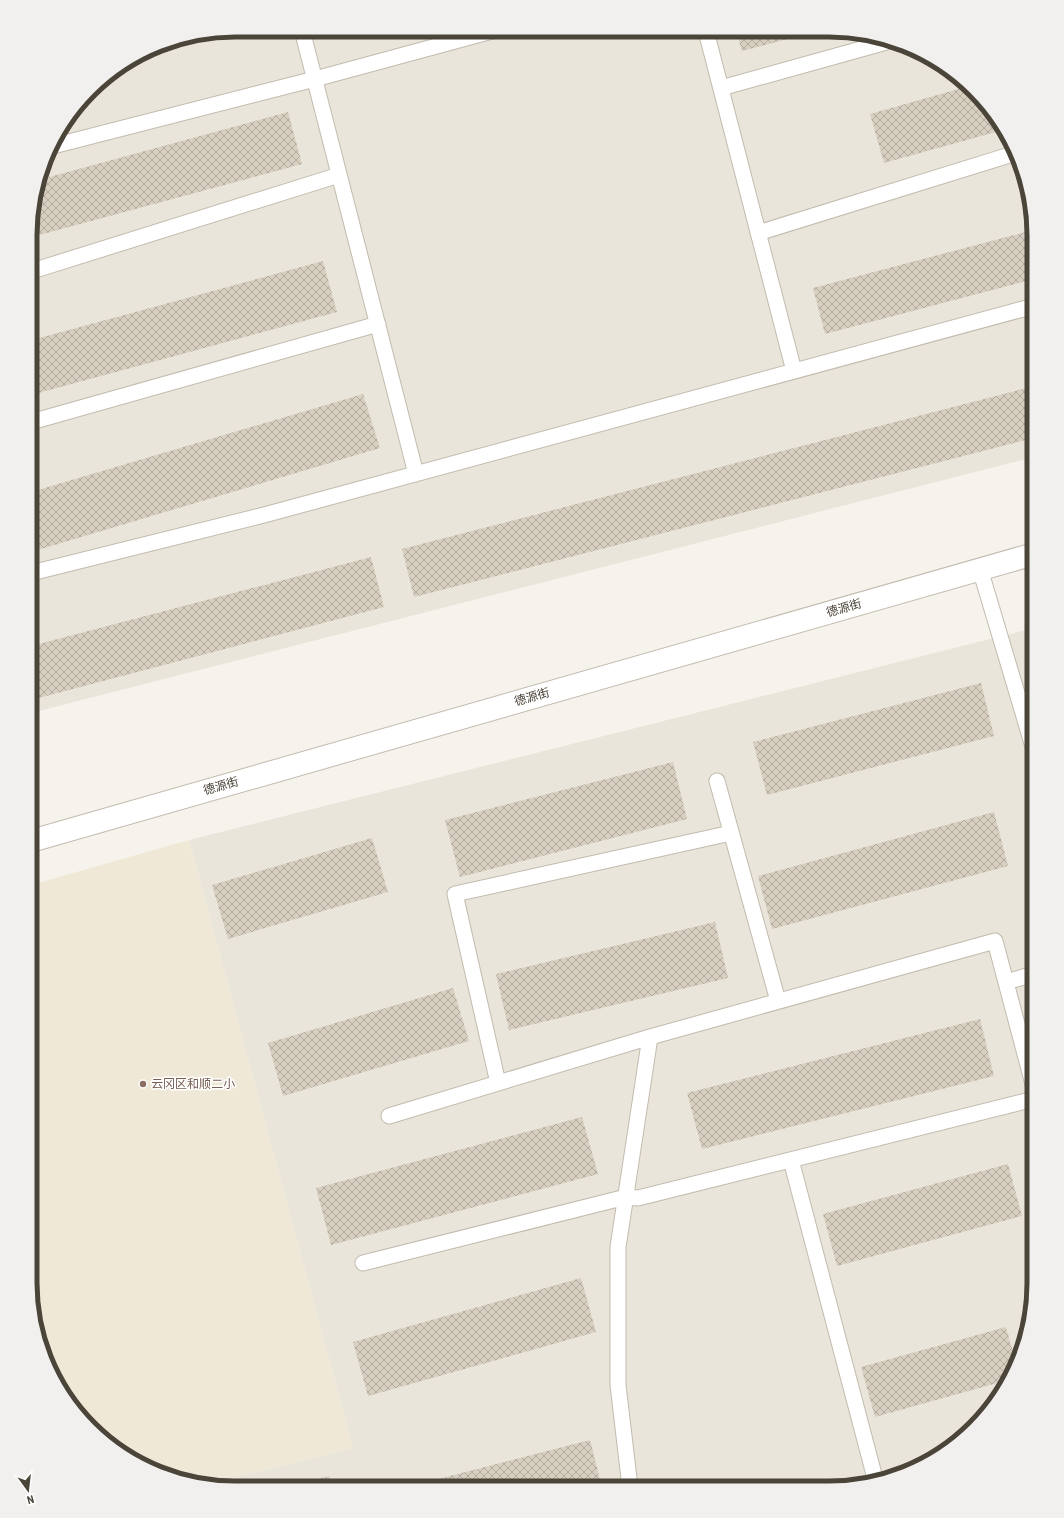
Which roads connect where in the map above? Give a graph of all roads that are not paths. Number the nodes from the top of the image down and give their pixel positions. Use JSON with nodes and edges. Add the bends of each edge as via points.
{"nodes":[{"id":1,"x":304,"y":37,"type":"edge"},
{"id":2,"x":470,"y":37,"type":"edge"},
{"id":3,"x":708,"y":37,"type":"edge"},
{"id":4,"x":880,"y":44,"type":"edge"},
{"id":5,"x":315,"y":79,"type":"junction"},
{"id":6,"x":721,"y":88,"type":"junction"},
{"id":7,"x":59,"y":145,"type":"edge"},
{"id":8,"x":1010,"y":155,"type":"edge"},
{"id":9,"x":339,"y":176,"type":"junction"},
{"id":10,"x":758,"y":233,"type":"junction"},
{"id":11,"x":37,"y":269,"type":"edge"},
{"id":12,"x":1027,"y":308,"type":"edge"},
{"id":13,"x":378,"y":324,"type":"junction"},
{"id":14,"x":794,"y":371,"type":"junction"},
{"id":15,"x":37,"y":420,"type":"edge"},
{"id":16,"x":416,"y":474,"type":"junction"},
{"id":17,"x":1027,"y":556,"type":"edge"},
{"id":18,"x":980,"y":569,"type":"junction"},
{"id":19,"x":37,"y":572,"type":"edge"},
{"id":20,"x":1027,"y":727,"type":"edge"},
{"id":21,"x":717,"y":781,"type":"dead end"},
{"id":22,"x":731,"y":833,"type":"junction"},
{"id":23,"x":37,"y":839,"type":"edge"},
{"id":24,"x":1027,"y":976,"type":"edge"},
{"id":25,"x":1006,"y":982,"type":"junction"},
{"id":26,"x":778,"y":1001,"type":"junction"},
{"id":27,"x":650,"y":1036,"type":"junction"},
{"id":28,"x":1027,"y":1062,"type":"edge"},
{"id":29,"x":498,"y":1083,"type":"junction"},
{"id":30,"x":1027,"y":1101,"type":"edge"},
{"id":31,"x":389,"y":1116,"type":"dead end"},
{"id":32,"x":791,"y":1160,"type":"junction"},
{"id":33,"x":626,"y":1198,"type":"junction"},
{"id":34,"x":363,"y":1263,"type":"dead end"},
{"id":35,"x":874,"y":1475,"type":"edge"},
{"id":36,"x":629,"y":1481,"type":"edge"}],
"edges":[{"from":1,"to":5,"type":"lane"},
{"from":2,"to":5,"type":"lane"},
{"from":3,"to":6,"type":"lane"},
{"from":4,"to":6,"type":"lane"},
{"from":5,"to":7,"type":"lane"},
{"from":5,"to":9,"type":"lane"},
{"from":6,"to":10,"type":"lane"},
{"from":8,"to":10,"type":"lane"},
{"from":9,"to":11,"type":"lane"},
{"from":9,"to":13,"type":"lane"},
{"from":10,"to":14,"type":"lane"},
{"from":12,"to":14,"type":"lane"},
{"from":13,"to":15,"type":"lane"},
{"from":13,"to":16,"type":"lane"},
{"from":14,"to":16,"type":"lane"},
{"from":16,"to":19,"type":"lane"},
{"from":17,"to":18,"type":"street","name":"德源街"},
{"from":18,"to":20,"type":"lane"},
{"from":18,"to":23,"type":"street","name":"德源街"},
{"from":21,"to":22,"type":"lane"},
{"from":22,"to":26,"type":"lane"},
{"from":22,"to":29,"type":"lane","via":[[455,894]]},
{"from":24,"to":25,"type":"lane"},
{"from":25,"to":26,"type":"lane","via":[[995,942]]},
{"from":25,"to":28,"type":"lane"},
{"from":26,"to":27,"type":"lane"},
{"from":27,"to":29,"type":"lane"},
{"from":27,"to":33,"type":"lane"},
{"from":29,"to":31,"type":"lane"},
{"from":30,"to":32,"type":"lane"},
{"from":32,"to":33,"type":"lane","via":[[638,1198]]},
{"from":32,"to":35,"type":"lane"},
{"from":33,"to":34,"type":"lane"},
{"from":33,"to":36,"type":"lane","via":[[618,1247],[618,1385]]}]}
